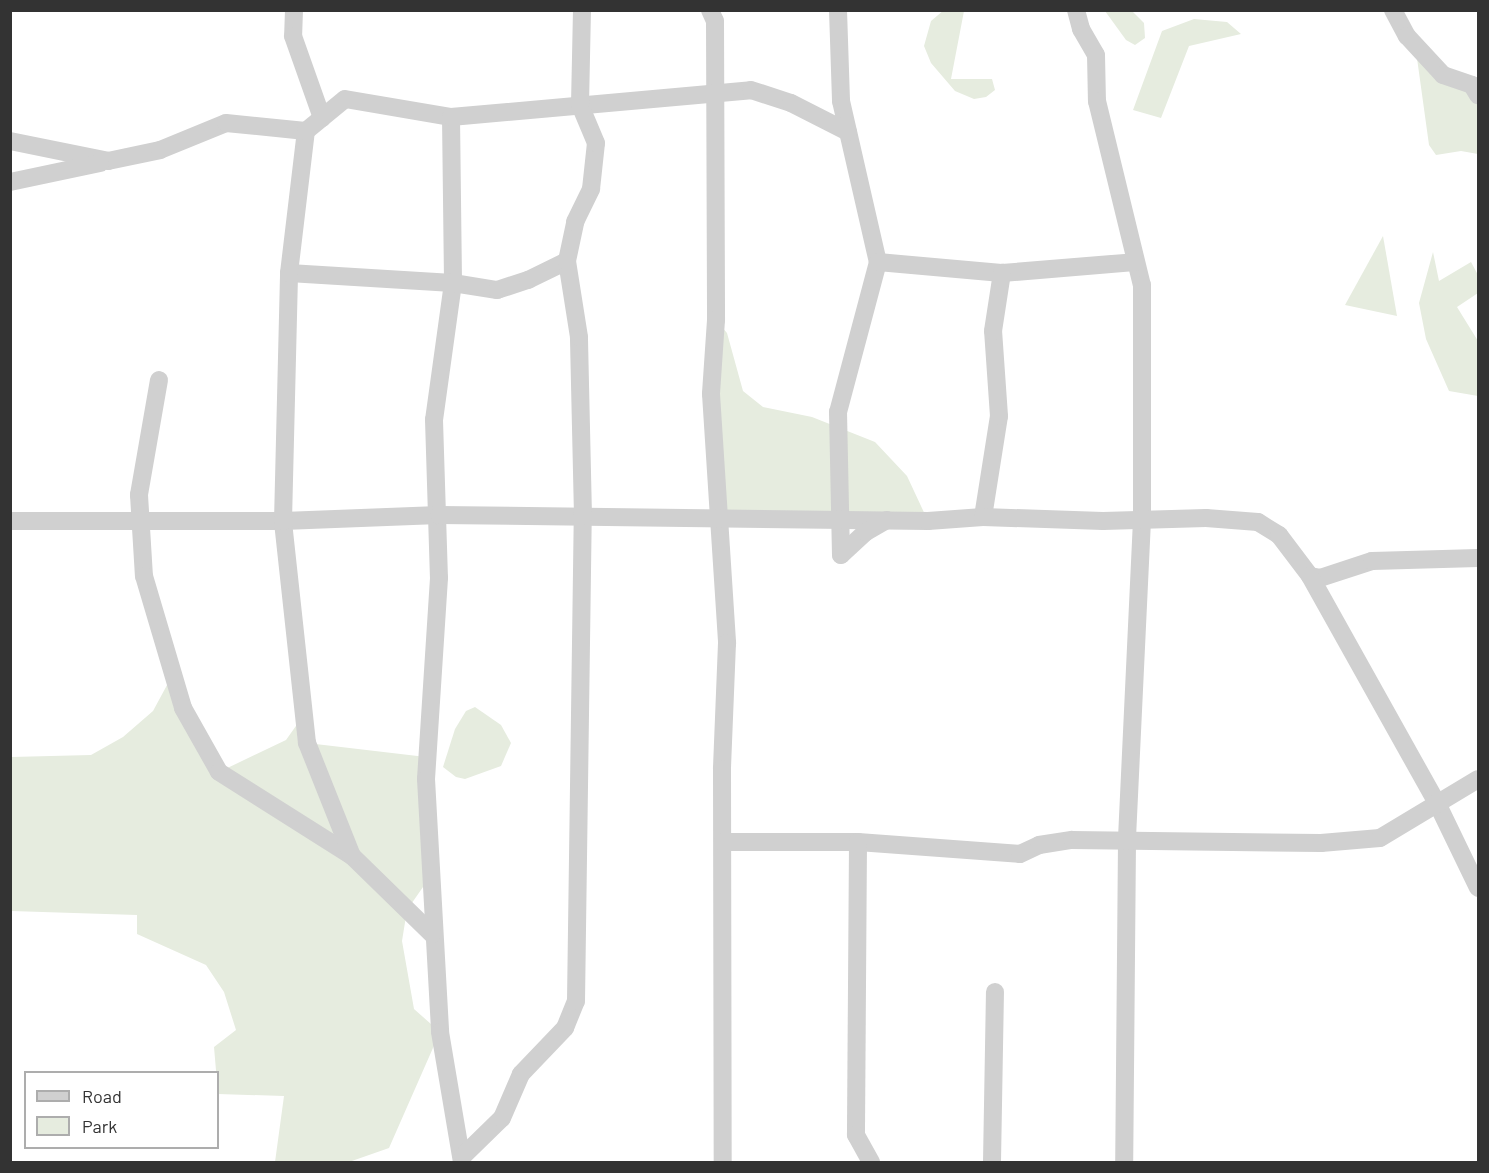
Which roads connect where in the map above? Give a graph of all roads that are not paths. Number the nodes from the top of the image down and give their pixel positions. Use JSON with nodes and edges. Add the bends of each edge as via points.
{"nodes":[{"id":1,"x":294,"y":10,"type":"edge"},
{"id":2,"x":582,"y":10,"type":"edge"},
{"id":3,"x":710,"y":10,"type":"edge"},
{"id":4,"x":838,"y":10,"type":"edge"},
{"id":5,"x":1076,"y":10,"type":"edge"},
{"id":6,"x":1393,"y":10,"type":"edge"},
{"id":7,"x":714,"y":93,"type":"junction"},
{"id":8,"x":1479,"y":95,"type":"edge"},
{"id":9,"x":580,"y":105,"type":"junction"},
{"id":10,"x":451,"y":117,"type":"junction"},
{"id":11,"x":322,"y":118,"type":"junction"},
{"id":12,"x":306,"y":131,"type":"junction"},
{"id":13,"x":848,"y":132,"type":"junction"},
{"id":14,"x":10,"y":141,"type":"edge"},
{"id":15,"x":108,"y":161,"type":"junction"},
{"id":16,"x":10,"y":182,"type":"edge"},
{"id":17,"x":567,"y":261,"type":"junction"},
{"id":18,"x":878,"y":262,"type":"junction"},
{"id":19,"x":1135,"y":262,"type":"junction"},
{"id":20,"x":289,"y":273,"type":"junction"},
{"id":21,"x":1002,"y":273,"type":"junction"},
{"id":22,"x":453,"y":283,"type":"junction"},
{"id":23,"x":159,"y":380,"type":"dead end"},
{"id":24,"x":439,"y":515,"type":"junction"},
{"id":25,"x":583,"y":516,"type":"junction"},
{"id":26,"x":983,"y":517,"type":"junction"},
{"id":27,"x":720,"y":518,"type":"junction"},
{"id":28,"x":839,"y":519,"type":"junction"},
{"id":29,"x":283,"y":520,"type":"junction"},
{"id":30,"x":888,"y":520,"type":"junction"},
{"id":31,"x":1142,"y":520,"type":"junction"},
{"id":32,"x":10,"y":521,"type":"edge"},
{"id":33,"x":143,"y":521,"type":"junction"},
{"id":34,"x":1479,"y":558,"type":"edge"},
{"id":35,"x":1310,"y":576,"type":"junction"},
{"id":36,"x":1479,"y":779,"type":"edge"},
{"id":37,"x":1437,"y":803,"type":"junction"},
{"id":38,"x":1127,"y":841,"type":"junction"},
{"id":39,"x":723,"y":842,"type":"junction"},
{"id":40,"x":858,"y":842,"type":"junction"},
{"id":41,"x":352,"y":856,"type":"junction"},
{"id":42,"x":1479,"y":888,"type":"edge"},
{"id":43,"x":432,"y":934,"type":"junction"},
{"id":44,"x":995,"y":992,"type":"dead end"},
{"id":45,"x":462,"y":1160,"type":"edge"},
{"id":46,"x":723,"y":1162,"type":"edge"},
{"id":47,"x":871,"y":1162,"type":"edge"},
{"id":48,"x":992,"y":1162,"type":"edge"},
{"id":49,"x":1124,"y":1162,"type":"edge"}],
"edges":[{"from":1,"to":11,"type":"street","via":[[293,36]]},
{"from":2,"to":9,"type":"street"},
{"from":3,"to":7,"type":"street","via":[[715,21]]},
{"from":4,"to":13,"type":"street","via":[[841,101]]},
{"from":5,"to":19,"type":"street","via":[[1081,29],[1096,54],[1097,101]]},
{"from":6,"to":8,"type":"street","via":[[1407,36],[1443,75],[1472,85]]},
{"from":7,"to":9,"type":"street"},
{"from":7,"to":13,"type":"street","via":[[751,90]]},
{"from":7,"to":27,"type":"street","via":[[717,320],[711,394]]},
{"from":9,"to":10,"type":"street"},
{"from":9,"to":17,"type":"street","via":[[596,143],[591,189],[575,222]]},
{"from":10,"to":11,"type":"street","via":[[345,99]]},
{"from":10,"to":22,"type":"street"},
{"from":11,"to":12,"type":"street"},
{"from":12,"to":15,"type":"street","via":[[226,123],[160,150]]},
{"from":12,"to":20,"type":"street"},
{"from":13,"to":18,"type":"street"},
{"from":14,"to":15,"type":"street"},
{"from":15,"to":16,"type":"street"},
{"from":17,"to":22,"type":"street","via":[[497,290]]},
{"from":17,"to":25,"type":"street","via":[[579,337]]},
{"from":18,"to":21,"type":"street"},
{"from":18,"to":28,"type":"street","via":[[838,412]]},
{"from":19,"to":21,"type":"street"},
{"from":19,"to":31,"type":"street","via":[[1142,290]]},
{"from":20,"to":22,"type":"street"},
{"from":20,"to":29,"type":"street"},
{"from":21,"to":26,"type":"street","via":[[993,331],[999,416]]},
{"from":22,"to":24,"type":"street","via":[[434,420]]},
{"from":23,"to":33,"type":"street","via":[[139,495]]},
{"from":24,"to":25,"type":"street"},
{"from":24,"to":29,"type":"street"},
{"from":24,"to":43,"type":"street","via":[[439,578],[426,757]]},
{"from":25,"to":27,"type":"street"},
{"from":25,"to":45,"type":"street","via":[[576,1001],[565,1028],[521,1074],[502,1118]]},
{"from":26,"to":30,"type":"street"},
{"from":26,"to":31,"type":"street"},
{"from":27,"to":28,"type":"street"},
{"from":27,"to":39,"type":"street","via":[[727,643]]},
{"from":28,"to":30,"type":"street"},
{"from":28,"to":30,"type":"street","via":[[841,555],[866,532]]},
{"from":29,"to":33,"type":"street"},
{"from":29,"to":41,"type":"street","via":[[307,743]]},
{"from":31,"to":35,"type":"street","via":[[1206,518],[1258,522],[1279,535]]},
{"from":31,"to":38,"type":"street"},
{"from":32,"to":33,"type":"street"},
{"from":33,"to":41,"type":"street","via":[[144,576],[183,708],[219,772]]},
{"from":34,"to":35,"type":"street","via":[[1372,561],[1320,578]]},
{"from":35,"to":37,"type":"street"},
{"from":36,"to":37,"type":"street"},
{"from":37,"to":38,"type":"street","via":[[1380,838],[1321,843]]},
{"from":37,"to":42,"type":"street"},
{"from":38,"to":40,"type":"street","via":[[1039,844],[1020,854]]},
{"from":38,"to":49,"type":"street"},
{"from":39,"to":40,"type":"street"},
{"from":39,"to":46,"type":"street"},
{"from":40,"to":47,"type":"street","via":[[856,1135]]},
{"from":41,"to":43,"type":"street"},
{"from":43,"to":45,"type":"street","via":[[440,1032]]},
{"from":44,"to":48,"type":"street"}]}
